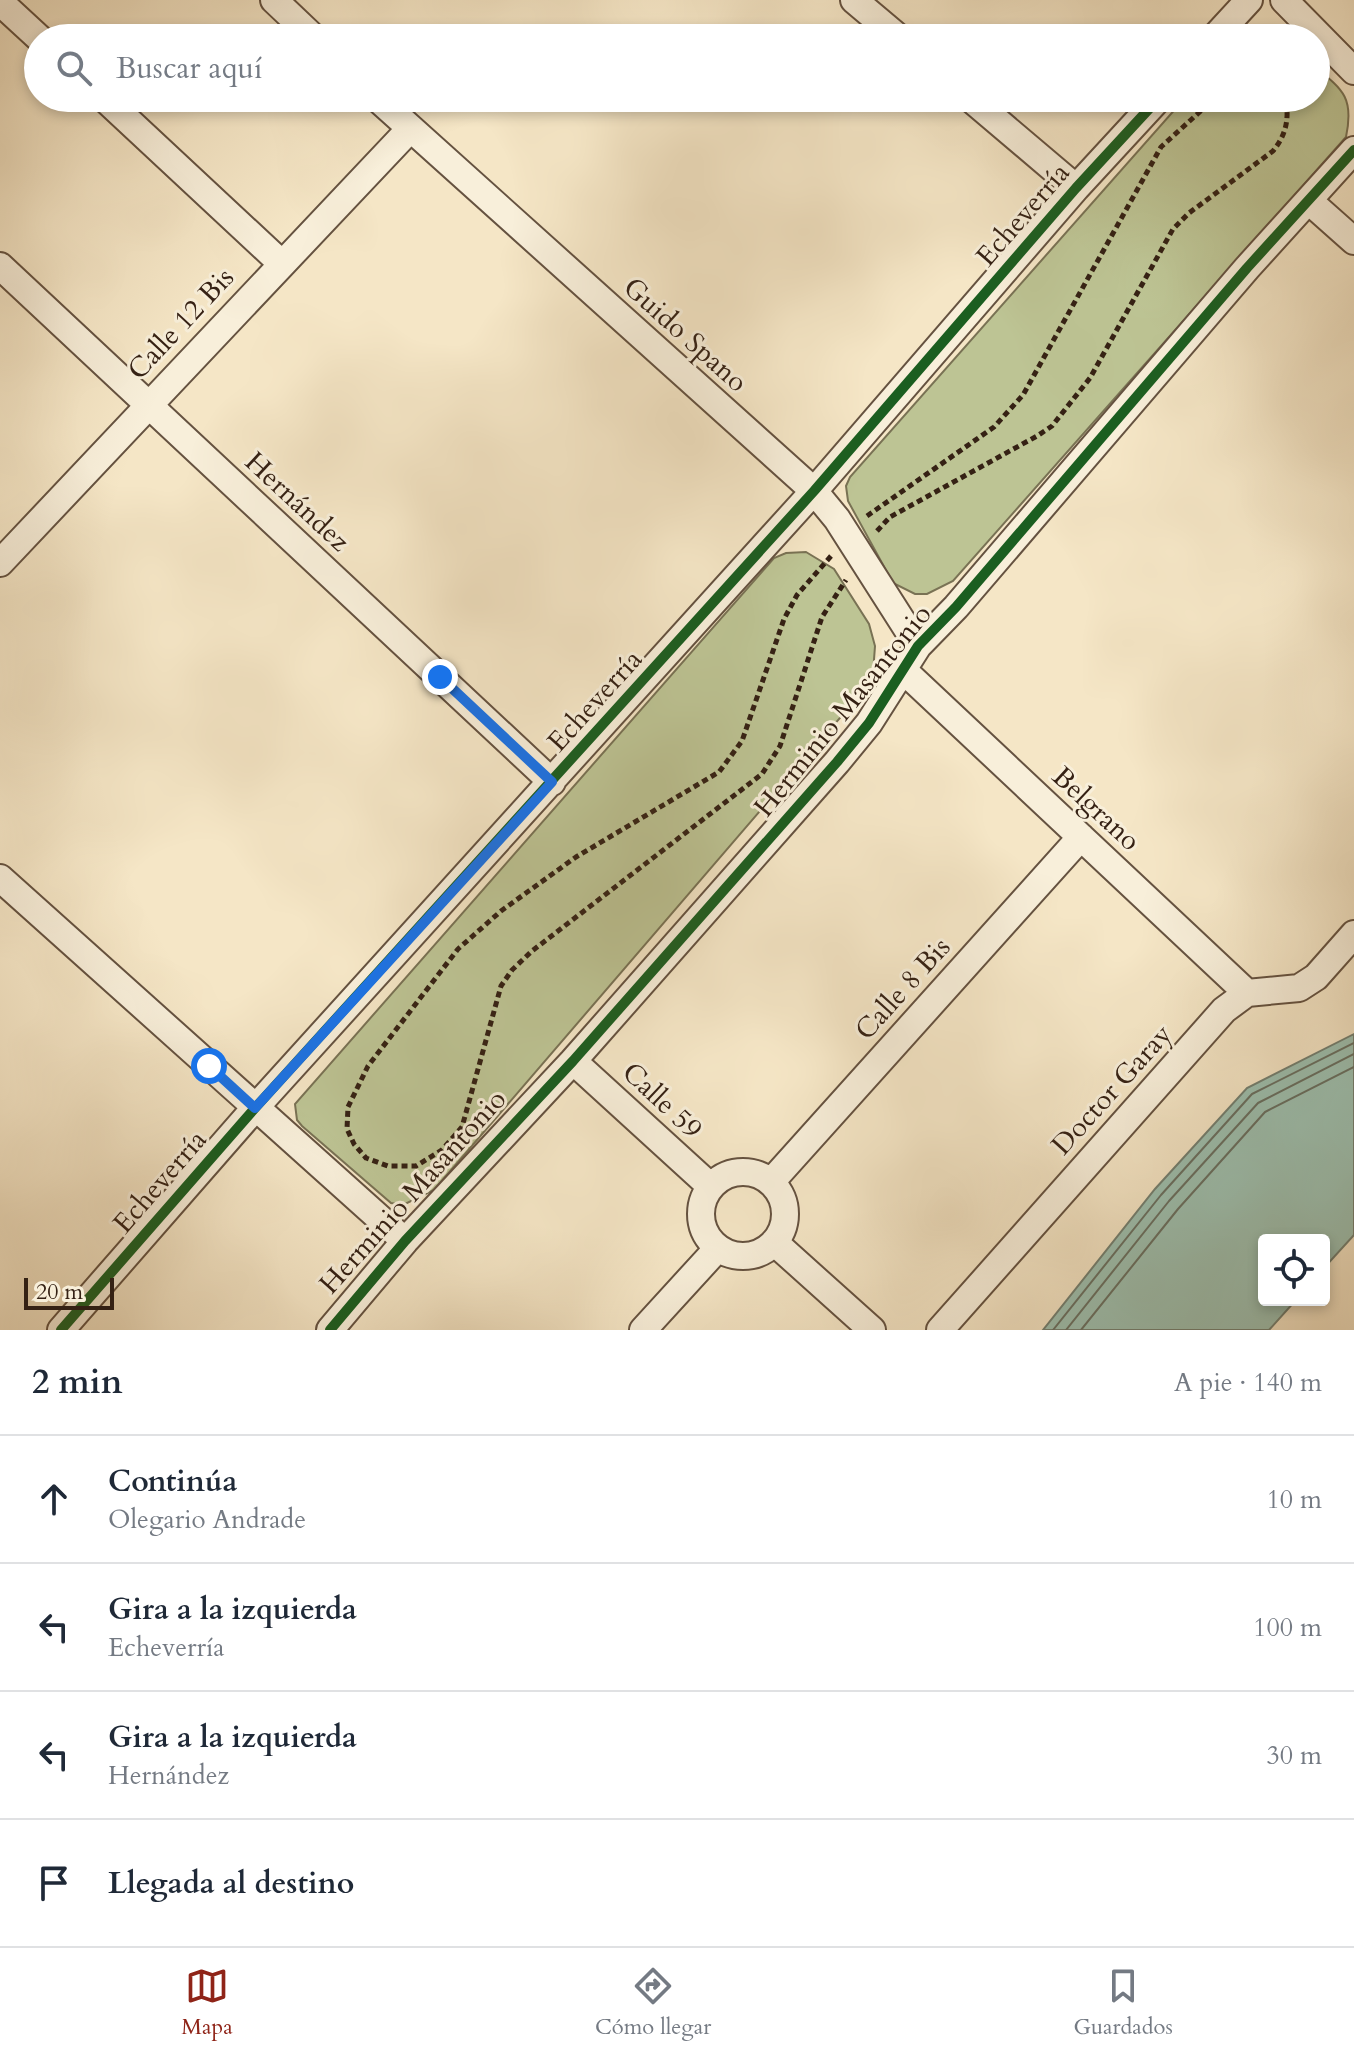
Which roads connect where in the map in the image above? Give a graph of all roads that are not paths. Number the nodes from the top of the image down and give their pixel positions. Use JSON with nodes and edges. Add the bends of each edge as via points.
{"nodes":[{"id":1,"x":274,"y":0,"type":"edge"},
{"id":2,"x":854,"y":0,"type":"edge"},
{"id":3,"x":1249,"y":0,"type":"edge"},
{"id":4,"x":1284,"y":0,"type":"edge"},
{"id":5,"x":0,"y":2,"type":"edge"},
{"id":6,"x":24,"y":24,"type":"edge"},
{"id":7,"x":299,"y":24,"type":"edge"},
{"id":8,"x":882,"y":24,"type":"edge"},
{"id":9,"x":1227,"y":24,"type":"edge"},
{"id":10,"x":1308,"y":24,"type":"edge"},
{"id":11,"x":1330,"y":47,"type":"edge"},
{"id":12,"x":1354,"y":71,"type":"edge"},
{"id":13,"x":119,"y":112,"type":"edge"},
{"id":14,"x":392,"y":112,"type":"edge"},
{"id":15,"x":986,"y":112,"type":"edge"},
{"id":16,"x":1146,"y":112,"type":"edge"},
{"id":17,"x":410,"y":129,"type":"junction"},
{"id":18,"x":1354,"y":150,"type":"edge"},
{"id":19,"x":1076,"y":188,"type":"junction"},
{"id":20,"x":1309,"y":201,"type":"junction"},
{"id":21,"x":1354,"y":241,"type":"edge"},
{"id":22,"x":281,"y":263,"type":"junction"},
{"id":23,"x":0,"y":266,"type":"edge"},
{"id":24,"x":148,"y":404,"type":"junction"},
{"id":25,"x":814,"y":491,"type":"junction"},
{"id":26,"x":1,"y":561,"type":"edge"},
{"id":27,"x":918,"y":646,"type":"junction"},
{"id":28,"x":902,"y":669,"type":"junction"},
{"id":29,"x":552,"y":782,"type":"junction"},
{"id":30,"x":1081,"y":837,"type":"junction"},
{"id":31,"x":0,"y":878,"type":"edge"},
{"id":32,"x":1354,"y":934,"type":"edge"},
{"id":33,"x":1247,"y":993,"type":"junction"},
{"id":34,"x":573,"y":1061,"type":"junction"},
{"id":35,"x":255,"y":1108,"type":"junction"},
{"id":36,"x":771,"y":1182,"type":"junction"},
{"id":37,"x":710,"y":1186,"type":"junction"},
{"id":38,"x":405,"y":1241,"type":"junction"},
{"id":39,"x":774,"y":1242,"type":"junction"},
{"id":40,"x":718,"y":1248,"type":"junction"},
{"id":41,"x":61,"y":1330,"type":"edge"},
{"id":42,"x":330,"y":1330,"type":"edge"},
{"id":43,"x":643,"y":1330,"type":"edge"},
{"id":44,"x":872,"y":1330,"type":"edge"},
{"id":45,"x":940,"y":1330,"type":"edge"}],
"edges":[{"from":1,"to":7,"type":"street"},
{"from":2,"to":8,"type":"street"},
{"from":3,"to":9,"type":"street"},
{"from":4,"to":10,"type":"street"},
{"from":5,"to":6,"type":"street"},
{"from":11,"to":12,"type":"street"},
{"from":13,"to":22,"type":"street"},
{"from":14,"to":17,"type":"street","name":"Guido Spano"},
{"from":15,"to":19,"type":"street"},
{"from":16,"to":19,"type":"street","name":"Echeverría"},
{"from":17,"to":22,"type":"street","name":"Calle 12 Bis"},
{"from":17,"to":25,"type":"street","name":"Guido Spano"},
{"from":18,"to":20,"type":"street","name":"Herminio Masantonio"},
{"from":19,"to":25,"type":"street","name":"Echeverría"},
{"from":20,"to":21,"type":"street"},
{"from":20,"to":27,"type":"street","name":"Herminio Masantonio"},
{"from":22,"to":24,"type":"street","name":"Calle 12 Bis"},
{"from":23,"to":24,"type":"street","name":"Hernández"},
{"from":24,"to":26,"type":"street","name":"Calle 12 Bis"},
{"from":24,"to":29,"type":"street","name":"Hernández"},
{"from":25,"to":27,"type":"street","name":"Guido Spano"},
{"from":25,"to":29,"type":"street","name":"Echeverría"},
{"from":27,"to":28,"type":"street","name":"Herminio Masantonio"},
{"from":28,"to":30,"type":"street","name":"Belgrano"},
{"from":28,"to":34,"type":"street","name":"Herminio Masantonio","via":[[837,762]]},
{"from":29,"to":35,"type":"street","name":"Echeverría"},
{"from":30,"to":33,"type":"street","name":"Belgrano"},
{"from":30,"to":36,"type":"street","name":"Calle 8 Bis"},
{"from":31,"to":35,"type":"street"},
{"from":32,"to":33,"type":"street","via":[[1316,977],[1299,988]]},
{"from":33,"to":45,"type":"street","name":"Doctor Garay","via":[[1224,1010]]},
{"from":34,"to":37,"type":"street","name":"Calle 59"},
{"from":34,"to":38,"type":"street","name":"Herminio Masantonio"},
{"from":35,"to":38,"type":"street"},
{"from":35,"to":41,"type":"street","name":"Echeverría"},
{"from":36,"to":37,"type":"street","via":[[747,1171],[733,1172]]},
{"from":36,"to":39,"type":"street","via":[[785,1205],[782,1231]]},
{"from":37,"to":40,"type":"street","via":[[700,1211],[702,1225]]},
{"from":38,"to":42,"type":"street","name":"Herminio Masantonio"},
{"from":39,"to":40,"type":"street","via":[[753,1255]]},
{"from":39,"to":44,"type":"street"},
{"from":40,"to":43,"type":"street"}]}
